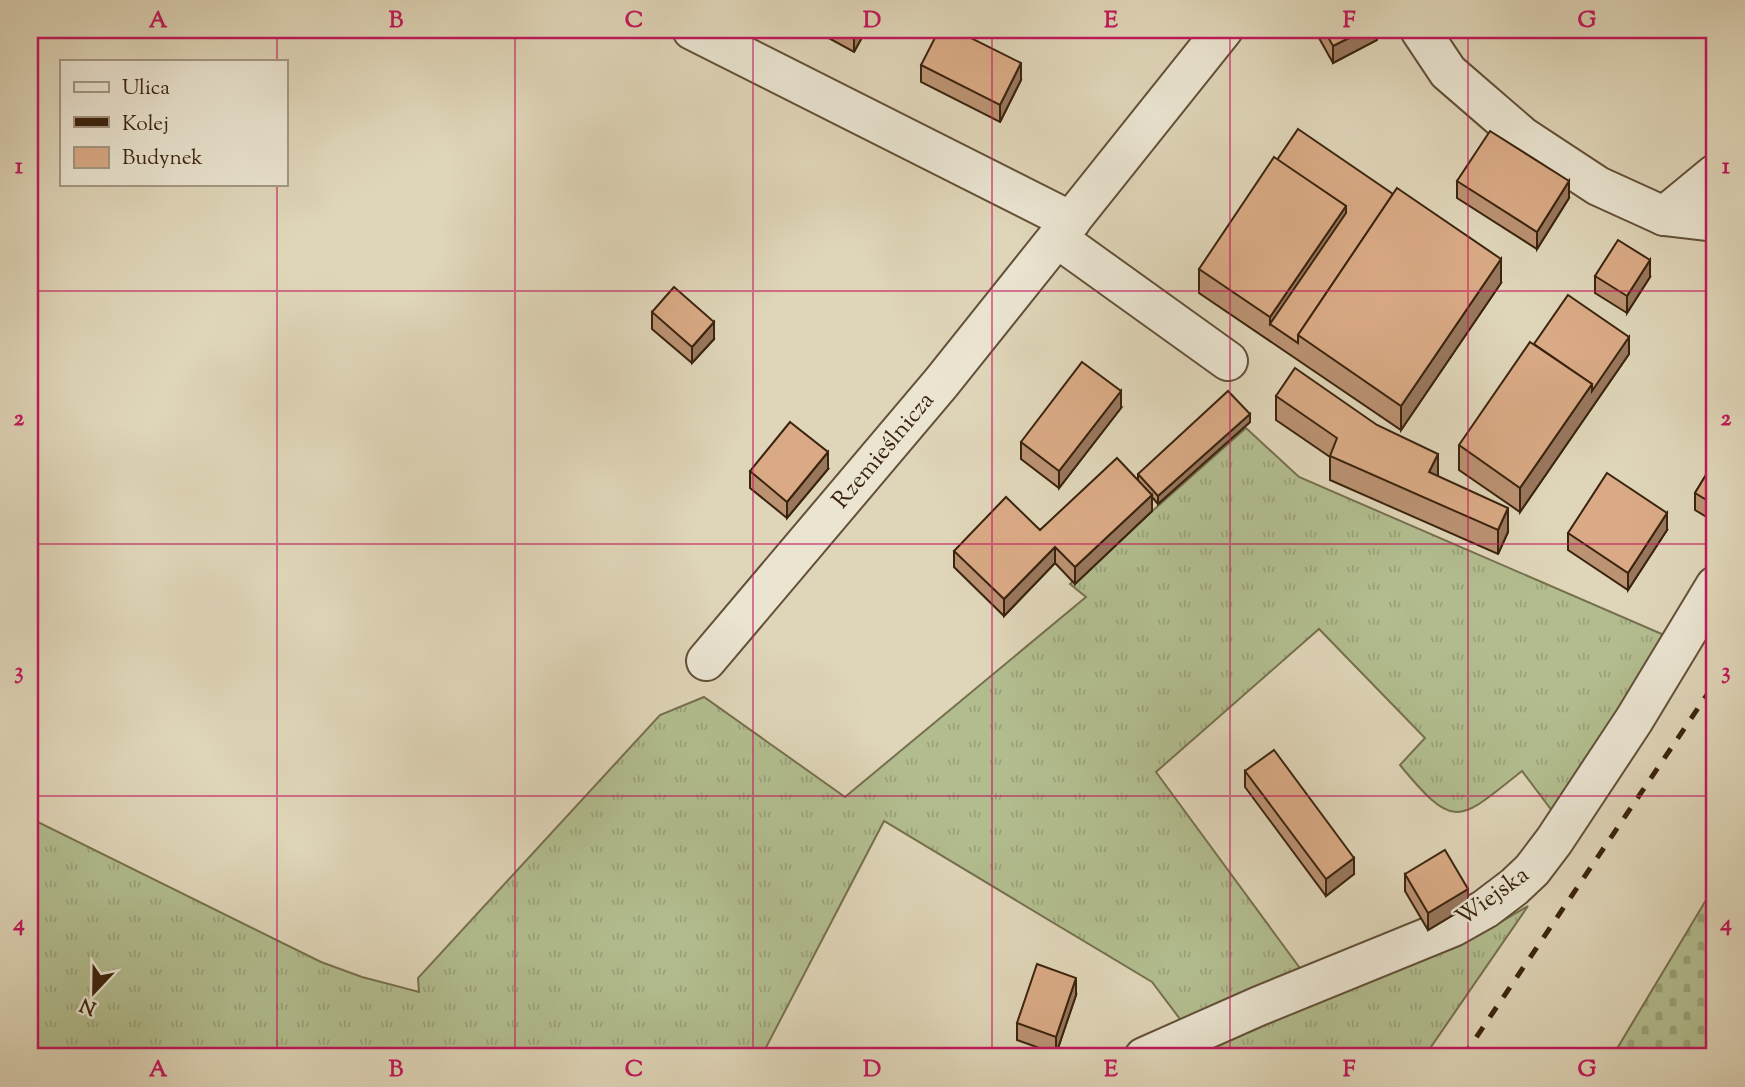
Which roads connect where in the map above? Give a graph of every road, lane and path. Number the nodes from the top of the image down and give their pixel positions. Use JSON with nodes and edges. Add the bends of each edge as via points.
{"nodes":[{"id":1,"x":692,"y":30,"type":"edge"},
{"id":2,"x":1223,"y":30,"type":"edge"},
{"id":3,"x":1420,"y":30,"type":"edge"},
{"id":4,"x":1715,"y":174,"type":"edge"},
{"id":5,"x":1664,"y":216,"type":"junction"},
{"id":6,"x":1715,"y":222,"type":"edge"},
{"id":7,"x":1065,"y":230,"type":"junction"},
{"id":8,"x":1228,"y":361,"type":"dead end"},
{"id":9,"x":1715,"y":586,"type":"edge"},
{"id":10,"x":706,"y":661,"type":"dead end"},
{"id":11,"x":1144,"y":1057,"type":"edge"}],
"edges":[{"from":1,"to":7,"type":"street"},
{"from":2,"to":7,"type":"street","name":"Rzemieślnicza"},
{"from":3,"to":5,"type":"street","via":[[1448,72],[1522,136],[1598,186]]},
{"from":4,"to":5,"type":"street"},
{"from":5,"to":6,"type":"street"},
{"from":7,"to":8,"type":"street"},
{"from":7,"to":10,"type":"street","name":"Rzemieślnicza"},
{"from":9,"to":11,"type":"street","name":"Wiejska","via":[[1562,830],[1514,887],[1453,927]]}]}
